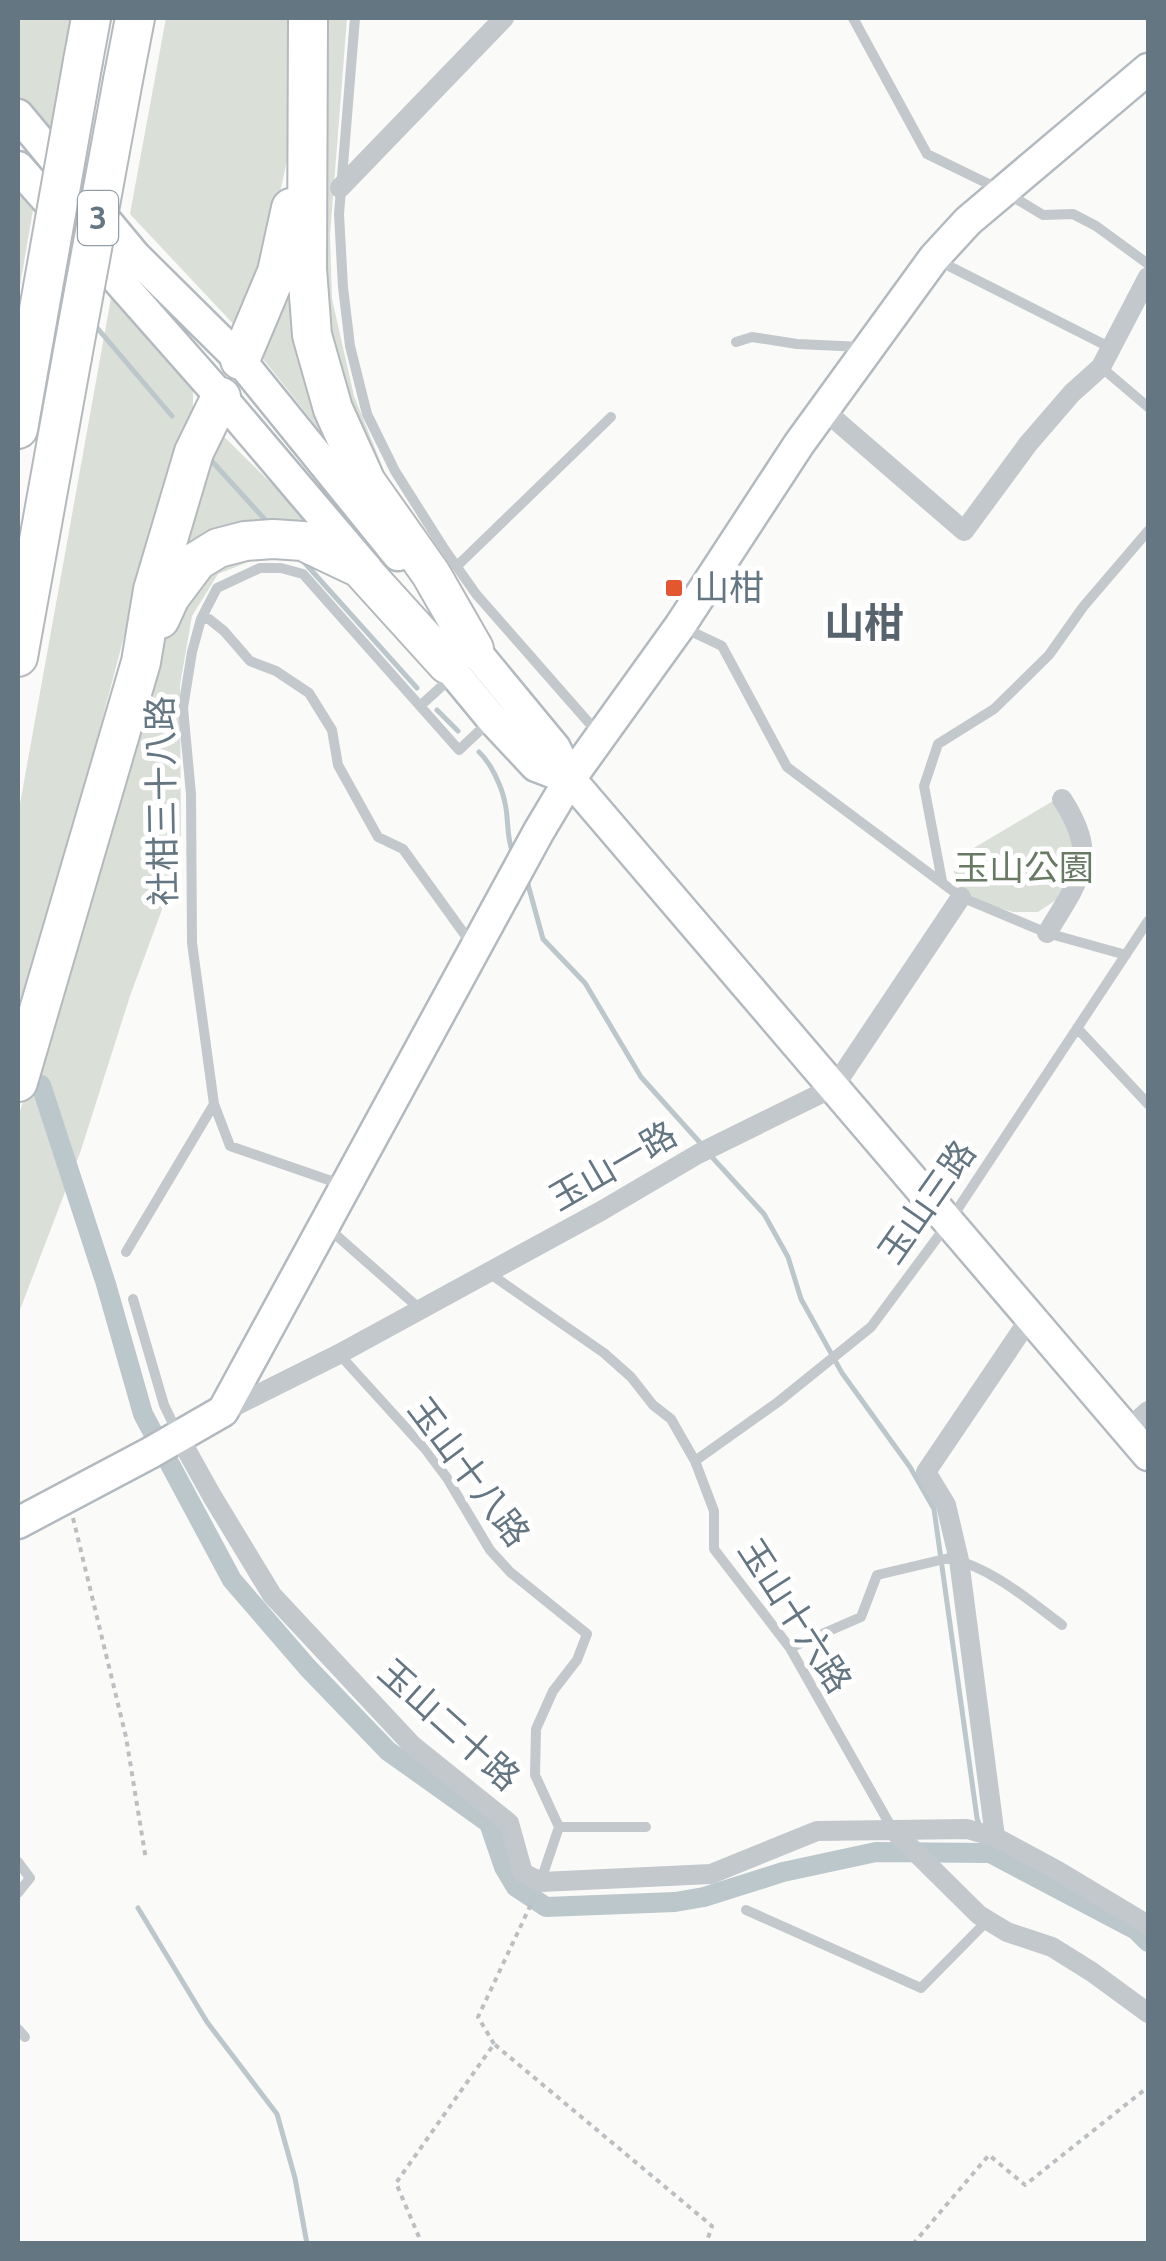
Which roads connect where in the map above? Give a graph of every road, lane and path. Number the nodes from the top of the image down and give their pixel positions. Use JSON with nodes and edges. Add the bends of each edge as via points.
{"nodes":[{"id":1,"x":91,"y":18,"type":"edge"},
{"id":2,"x":135,"y":18,"type":"edge"},
{"id":3,"x":308,"y":18,"type":"edge"},
{"id":4,"x":356,"y":18,"type":"edge"},
{"id":5,"x":504,"y":18,"type":"edge"},
{"id":6,"x":853,"y":18,"type":"edge"},
{"id":7,"x":308,"y":62,"type":"junction"},
{"id":8,"x":1148,"y":70,"type":"edge"},
{"id":9,"x":18,"y":115,"type":"edge"},
{"id":10,"x":18,"y":167,"type":"edge"},
{"id":11,"x":340,"y":188,"type":"junction"},
{"id":12,"x":1005,"y":192,"type":"junction"},
{"id":13,"x":934,"y":258,"type":"junction"},
{"id":14,"x":1148,"y":264,"type":"edge"},
{"id":15,"x":1148,"y":277,"type":"edge"},
{"id":16,"x":736,"y":342,"type":"dead end"},
{"id":17,"x":869,"y":347,"type":"junction"},
{"id":18,"x":1107,"y":358,"type":"junction"},
{"id":19,"x":240,"y":360,"type":"junction"},
{"id":20,"x":222,"y":397,"type":"junction"},
{"id":21,"x":1148,"y":407,"type":"edge"},
{"id":22,"x":824,"y":410,"type":"junction"},
{"id":23,"x":611,"y":417,"type":"dead end"},
{"id":24,"x":18,"y":429,"type":"edge"},
{"id":25,"x":1148,"y":531,"type":"edge"},
{"id":26,"x":457,"y":566,"type":"junction"},
{"id":27,"x":200,"y":618,"type":"junction"},
{"id":28,"x":680,"y":626,"type":"junction"},
{"id":29,"x":18,"y":657,"type":"edge"},
{"id":30,"x":141,"y":662,"type":"junction"},
{"id":31,"x":459,"y":662,"type":"junction"},
{"id":32,"x":509,"y":692,"type":"junction"},
{"id":33,"x":420,"y":706,"type":"junction"},
{"id":34,"x":492,"y":719,"type":"junction"},
{"id":35,"x":603,"y":728,"type":"junction"},
{"id":36,"x":570,"y":780,"type":"junction"},
{"id":37,"x":1062,"y":799,"type":"dead end"},
{"id":38,"x":526,"y":854,"type":"junction"},
{"id":39,"x":942,"y":881,"type":"junction"},
{"id":40,"x":961,"y":896,"type":"junction"},
{"id":41,"x":1148,"y":921,"type":"edge"},
{"id":42,"x":1047,"y":933,"type":"junction"},
{"id":43,"x":474,"y":947,"type":"junction"},
{"id":44,"x":1126,"y":954,"type":"junction"},
{"id":45,"x":1077,"y":1028,"type":"junction"},
{"id":46,"x":18,"y":1082,"type":"edge"},
{"id":47,"x":834,"y":1087,"type":"junction"},
{"id":48,"x":214,"y":1104,"type":"junction"},
{"id":49,"x":1148,"y":1104,"type":"edge"},
{"id":50,"x":344,"y":1186,"type":"junction"},
{"id":51,"x":949,"y":1222,"type":"junction"},
{"id":52,"x":324,"y":1224,"type":"junction"},
{"id":53,"x":126,"y":1252,"type":"dead end"},
{"id":54,"x":488,"y":1273,"type":"junction"},
{"id":55,"x":133,"y":1299,"type":"dead end"},
{"id":56,"x":421,"y":1310,"type":"junction"},
{"id":57,"x":1030,"y":1318,"type":"junction"},
{"id":58,"x":339,"y":1354,"type":"junction"},
{"id":59,"x":223,"y":1412,"type":"junction"},
{"id":60,"x":1138,"y":1420,"type":"edge"},
{"id":61,"x":178,"y":1435,"type":"junction"},
{"id":62,"x":1148,"y":1455,"type":"edge"},
{"id":63,"x":695,"y":1461,"type":"junction"},
{"id":64,"x":68,"y":1497,"type":"junction"},
{"id":65,"x":18,"y":1523,"type":"edge"},
{"id":66,"x":954,"y":1559,"type":"junction"},
{"id":67,"x":1062,"y":1626,"type":"dead end"},
{"id":68,"x":790,"y":1648,"type":"junction"},
{"id":69,"x":558,"y":1827,"type":"junction"},
{"id":70,"x":646,"y":1827,"type":"dead end"},
{"id":71,"x":893,"y":1830,"type":"junction"},
{"id":72,"x":987,"y":1835,"type":"junction"},
{"id":73,"x":146,"y":1860,"type":"dead end"},
{"id":74,"x":18,"y":1862,"type":"edge"},
{"id":75,"x":541,"y":1882,"type":"junction"},
{"id":76,"x":18,"y":1893,"type":"edge"},
{"id":77,"x":746,"y":1910,"type":"dead end"},
{"id":78,"x":988,"y":1920,"type":"junction"},
{"id":79,"x":1148,"y":1925,"type":"edge"},
{"id":80,"x":1148,"y":2013,"type":"edge"},
{"id":81,"x":494,"y":2044,"type":"junction"},
{"id":82,"x":1148,"y":2087,"type":"edge"},
{"id":83,"x":419,"y":2237,"type":"dead end"},
{"id":84,"x":706,"y":2244,"type":"edge"},
{"id":85,"x":914,"y":2244,"type":"edge"}],
"edges":[{"from":1,"to":24,"type":"highway","number":"3","bridge":true},
{"from":2,"to":29,"type":"highway","number":"3","bridge":true},
{"from":3,"to":7,"type":"highway"},
{"from":4,"to":11,"type":"lane"},
{"from":5,"to":11,"type":"street"},
{"from":6,"to":12,"type":"lane","via":[[927,154]]},
{"from":7,"to":19,"type":"highway","via":[[298,178],[277,272]]},
{"from":7,"to":31,"type":"highway","via":[[312,336],[332,409],[366,482],[431,574]]},
{"from":8,"to":12,"type":"main road"},
{"from":9,"to":19,"type":"main road","via":[[136,256]]},
{"from":10,"to":20,"type":"main road"},
{"from":11,"to":26,"type":"lane","via":[[350,346],[368,414],[395,471]]},
{"from":12,"to":13,"type":"main road"},
{"from":12,"to":14,"type":"lane","via":[[1043,214],[1073,214]]},
{"from":13,"to":17,"type":"main road"},
{"from":13,"to":18,"type":"lane"},
{"from":15,"to":18,"type":"street"},
{"from":16,"to":17,"type":"lane","via":[[752,337]]},
{"from":17,"to":22,"type":"main road"},
{"from":18,"to":21,"type":"lane"},
{"from":18,"to":22,"type":"street","via":[[1028,444],[964,531]]},
{"from":19,"to":20,"type":"main road"},
{"from":19,"to":31,"type":"main road"},
{"from":20,"to":30,"type":"highway","via":[[194,452],[153,590]]},
{"from":20,"to":31,"type":"main road"},
{"from":22,"to":28,"type":"main road"},
{"from":23,"to":26,"type":"lane"},
{"from":25,"to":39,"type":"lane","via":[[1049,654],[994,709],[938,744],[924,786]]},
{"from":26,"to":35,"type":"lane"},
{"from":27,"to":33,"type":"lane","name":"社柑三十八路","via":[[216,588],[260,568],[303,574]]},
{"from":27,"to":43,"type":"lane","via":[[209,619],[250,661],[309,693],[332,730],[338,766],[378,836],[403,848]]},
{"from":27,"to":48,"type":"lane","name":"社柑三十八路","via":[[183,708],[192,943]]},
{"from":28,"to":35,"type":"main road"},
{"from":28,"to":39,"type":"lane","via":[[722,646],[787,766]]},
{"from":30,"to":31,"type":"highway","via":[[170,597],[197,561],[218,548],[273,539],[303,541],[360,568]]},
{"from":30,"to":46,"type":"highway"},
{"from":31,"to":32,"type":"main road"},
{"from":31,"to":33,"type":"lane"},
{"from":31,"to":34,"type":"main road"},
{"from":32,"to":35,"type":"main road","via":[[568,736],[583,738]]},
{"from":32,"to":36,"type":"main road","via":[[555,748]]},
{"from":33,"to":34,"type":"lane","name":"社柑三十八路","via":[[459,750]]},
{"from":34,"to":36,"type":"main road","via":[[536,766]]},
{"from":34,"to":38,"type":"main road","via":[[542,801]]},
{"from":35,"to":36,"type":"main road"},
{"from":36,"to":38,"type":"main road"},
{"from":36,"to":47,"type":"main road"},
{"from":37,"to":42,"type":"street","via":[[1084,849],[1082,870]]},
{"from":38,"to":43,"type":"main road"},
{"from":39,"to":40,"type":"lane"},
{"from":40,"to":42,"type":"lane"},
{"from":40,"to":47,"type":"street"},
{"from":41,"to":44,"type":"lane","name":"玉山三路"},
{"from":42,"to":44,"type":"lane"},
{"from":43,"to":50,"type":"main road"},
{"from":44,"to":45,"type":"lane","name":"玉山三路"},
{"from":45,"to":49,"type":"lane"},
{"from":45,"to":51,"type":"lane","name":"玉山三路"},
{"from":47,"to":51,"type":"main road"},
{"from":47,"to":54,"type":"street","name":"玉山一路"},
{"from":48,"to":50,"type":"lane","name":"社柑三十八路","via":[[230,1146]]},
{"from":48,"to":53,"type":"lane"},
{"from":50,"to":52,"type":"main road"},
{"from":51,"to":57,"type":"main road"},
{"from":51,"to":63,"type":"lane","name":"玉山三路","via":[[870,1327]]},
{"from":52,"to":56,"type":"lane"},
{"from":52,"to":59,"type":"main road"},
{"from":54,"to":56,"type":"street","name":"玉山一路"},
{"from":54,"to":63,"type":"lane","name":"玉山十六路","via":[[604,1352],[671,1419]]},
{"from":55,"to":61,"type":"lane"},
{"from":56,"to":58,"type":"street","name":"玉山一路"},
{"from":57,"to":60,"type":"main road"},
{"from":57,"to":66,"type":"street","via":[[926,1472],[946,1505]]},
{"from":58,"to":59,"type":"street","name":"玉山一路"},
{"from":58,"to":69,"type":"lane","name":"玉山十八路","via":[[448,1478],[490,1550],[586,1634],[536,1729],[536,1775]]},
{"from":59,"to":61,"type":"main road"},
{"from":60,"to":62,"type":"main road"},
{"from":61,"to":64,"type":"main road"},
{"from":61,"to":75,"type":"street","name":"玉山二十路","via":[[272,1594],[412,1745],[509,1823],[523,1872]]},
{"from":63,"to":68,"type":"lane","name":"玉山十六路","via":[[714,1511],[714,1548]]},
{"from":64,"to":65,"type":"main road"},
{"from":64,"to":73,"type":"path","via":[[126,1737]]},
{"from":66,"to":67,"type":"lane","via":[[1006,1583]]},
{"from":66,"to":68,"type":"lane","via":[[877,1575],[861,1617]]},
{"from":66,"to":72,"type":"street"},
{"from":68,"to":71,"type":"lane","name":"玉山十六路"},
{"from":69,"to":70,"type":"lane"},
{"from":69,"to":75,"type":"lane"},
{"from":71,"to":72,"type":"street"},
{"from":71,"to":75,"type":"street","via":[[817,1831],[711,1874]]},
{"from":71,"to":78,"type":"street"},
{"from":72,"to":79,"type":"street"},
{"from":74,"to":76,"type":"lane","via":[[30,1878]]},
{"from":75,"to":81,"type":"path","via":[[478,2017]]},
{"from":77,"to":78,"type":"lane","via":[[922,1988]]},
{"from":78,"to":80,"type":"street","via":[[1052,1947]]},
{"from":81,"to":83,"type":"path","via":[[396,2183]]},
{"from":81,"to":84,"type":"path","via":[[712,2226]]},
{"from":82,"to":85,"type":"path","via":[[1025,2185],[989,2155]]}]}
